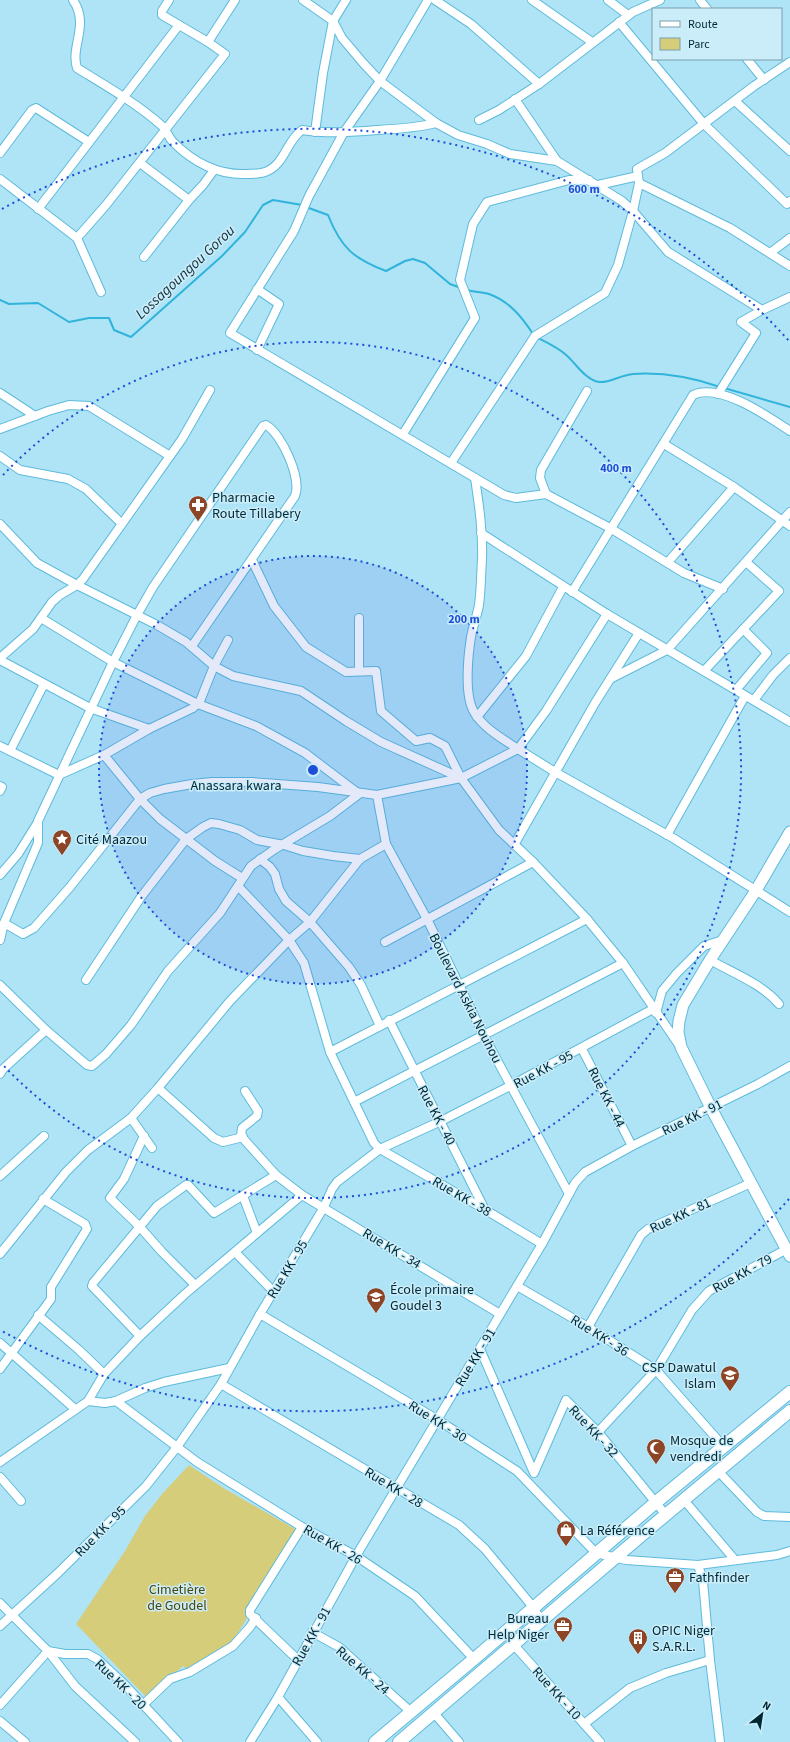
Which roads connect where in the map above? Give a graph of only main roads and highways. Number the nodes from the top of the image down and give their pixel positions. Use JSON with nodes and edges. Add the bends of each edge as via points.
{"nodes":[{"id":1,"x":790,"y":1392,"type":"edge"},
{"id":2,"x":790,"y":1411,"type":"edge"},
{"id":3,"x":375,"y":1742,"type":"edge"},
{"id":4,"x":399,"y":1742,"type":"edge"}],
"edges":[{"from":1,"to":3,"type":"main road","via":[[655,1503]]},
{"from":2,"to":4,"type":"main road"}]}
